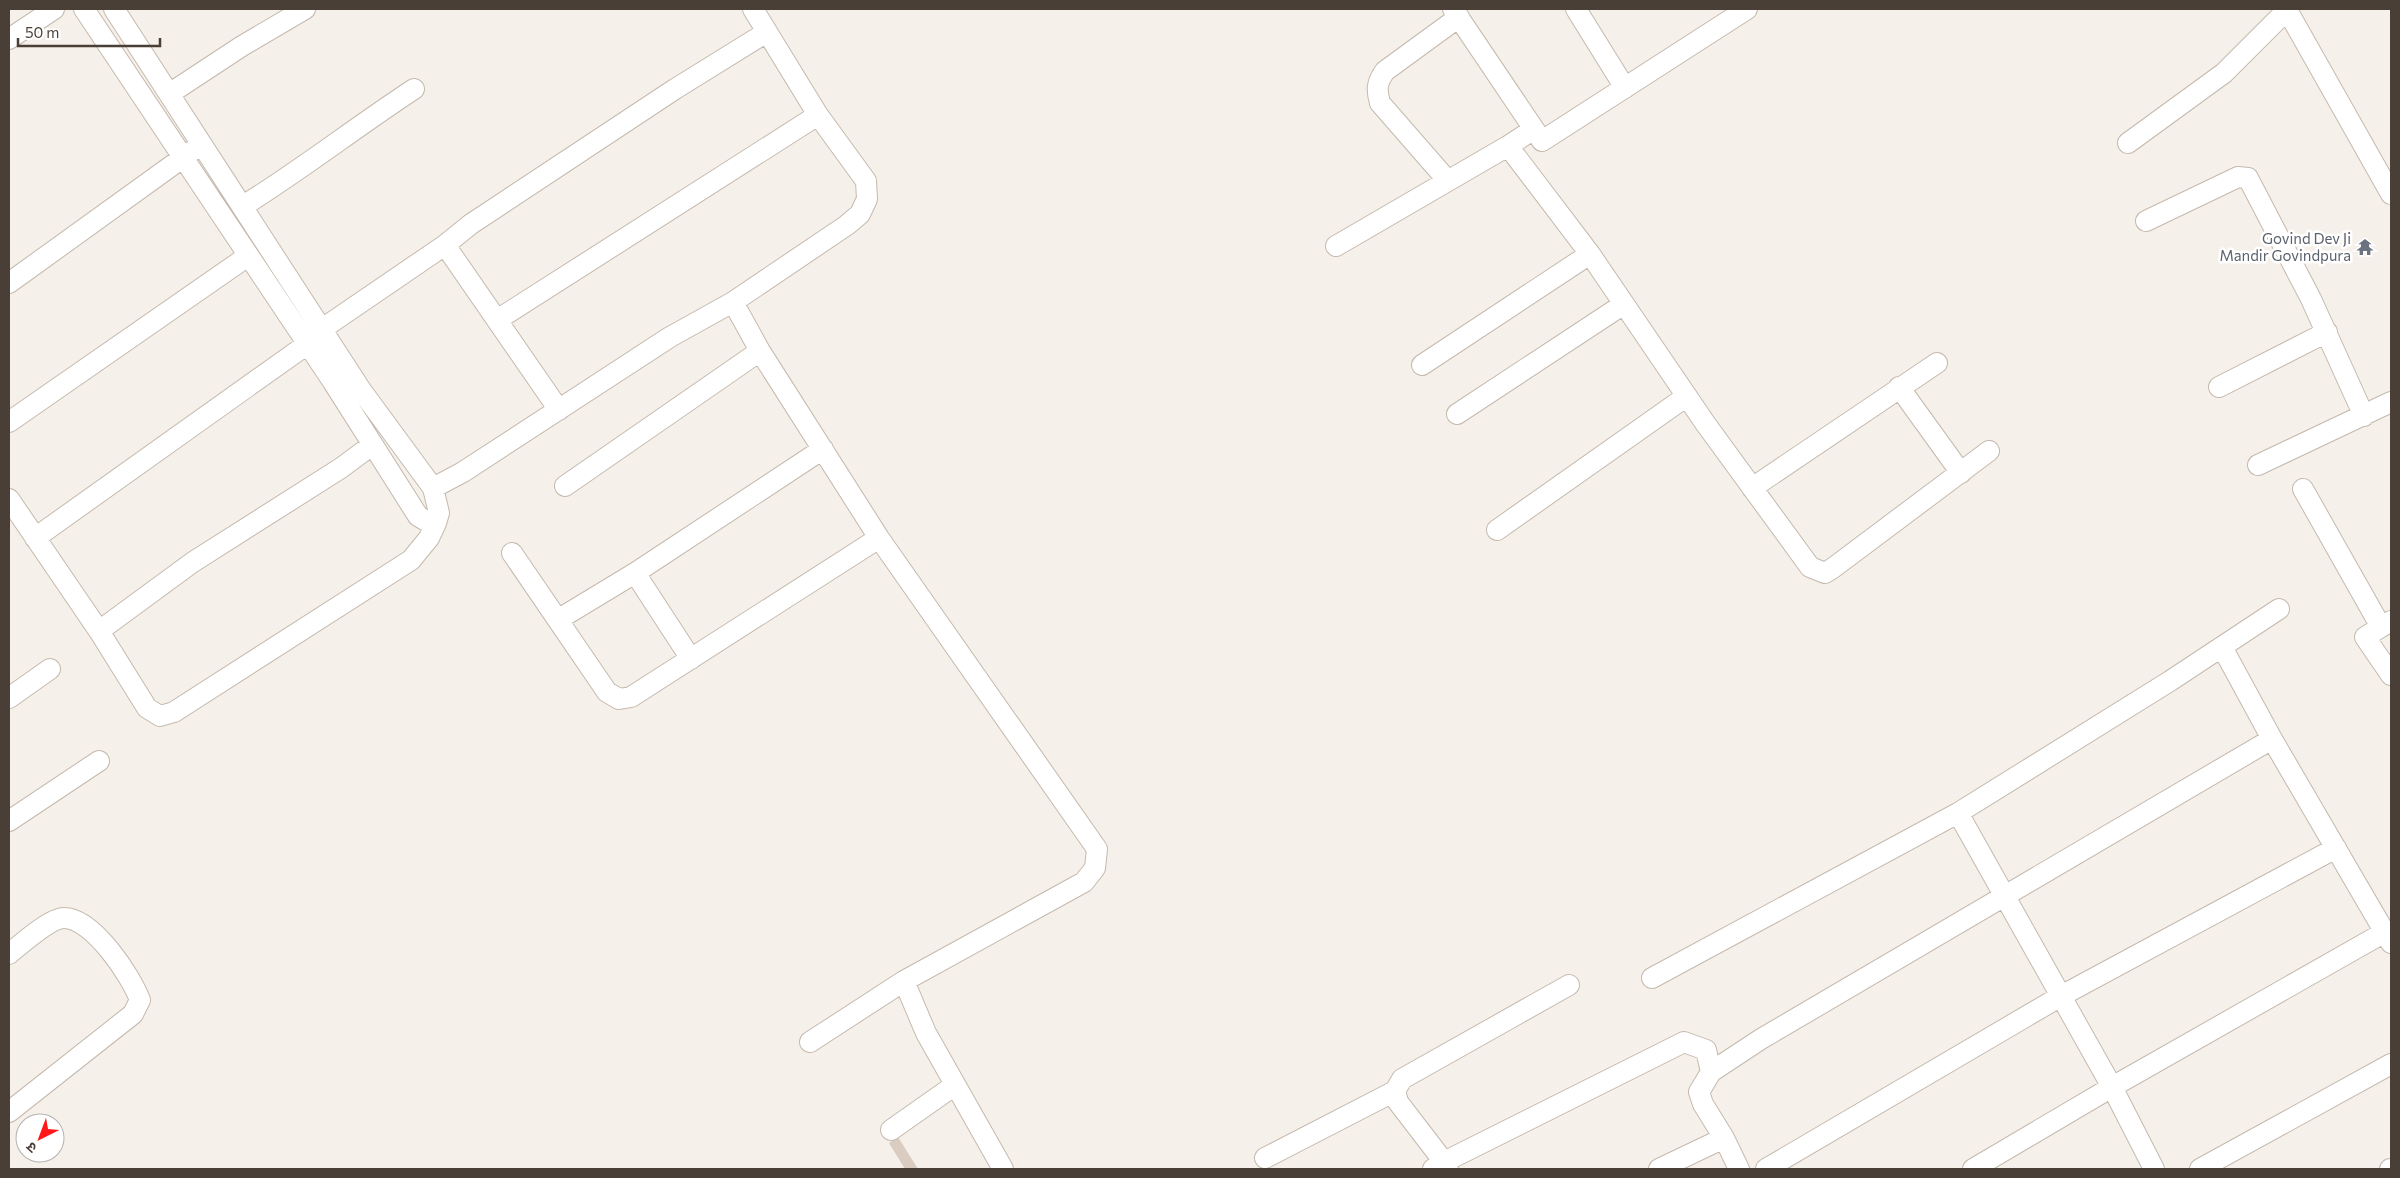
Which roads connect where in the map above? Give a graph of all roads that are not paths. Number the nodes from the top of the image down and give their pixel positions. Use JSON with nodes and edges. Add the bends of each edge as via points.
{"nodes":[{"id":1,"x":54,"y":9,"type":"edge"},
{"id":2,"x":84,"y":9,"type":"edge"},
{"id":3,"x":114,"y":9,"type":"edge"},
{"id":4,"x":305,"y":9,"type":"edge"},
{"id":5,"x":753,"y":9,"type":"edge"},
{"id":6,"x":1747,"y":9,"type":"edge"},
{"id":7,"x":2288,"y":9,"type":"edge"},
{"id":8,"x":1580,"y":10,"type":"edge"},
{"id":9,"x":1456,"y":13,"type":"edge"},
{"id":10,"x":767,"y":32,"type":"junction"},
{"id":11,"x":9,"y":39,"type":"edge"},
{"id":12,"x":1625,"y":88,"type":"junction"},
{"id":13,"x":414,"y":89,"type":"dead end"},
{"id":14,"x":169,"y":94,"type":"junction"},
{"id":15,"x":818,"y":115,"type":"junction"},
{"id":16,"x":1534,"y":128,"type":"junction"},
{"id":17,"x":202,"y":144,"type":"junction"},
{"id":18,"x":2128,"y":144,"type":"dead end"},
{"id":19,"x":1508,"y":146,"type":"junction"},
{"id":20,"x":182,"y":158,"type":"junction"},
{"id":21,"x":1448,"y":181,"type":"junction"},
{"id":22,"x":2391,"y":194,"type":"edge"},
{"id":23,"x":243,"y":206,"type":"junction"},
{"id":24,"x":2146,"y":221,"type":"dead end"},
{"id":25,"x":445,"y":245,"type":"junction"},
{"id":26,"x":1336,"y":246,"type":"dead end"},
{"id":27,"x":1590,"y":254,"type":"junction"},
{"id":28,"x":248,"y":256,"type":"junction"},
{"id":29,"x":9,"y":283,"type":"edge"},
{"id":30,"x":733,"y":302,"type":"junction"},
{"id":31,"x":1624,"y":304,"type":"junction"},
{"id":32,"x":497,"y":320,"type":"junction"},
{"id":33,"x":322,"y":328,"type":"junction"},
{"id":34,"x":2327,"y":332,"type":"junction"},
{"id":35,"x":306,"y":345,"type":"junction"},
{"id":36,"x":760,"y":351,"type":"junction"},
{"id":37,"x":1937,"y":363,"type":"dead end"},
{"id":38,"x":1422,"y":365,"type":"dead end"},
{"id":39,"x":1899,"y":387,"type":"junction"},
{"id":40,"x":2219,"y":387,"type":"dead end"},
{"id":41,"x":1687,"y":396,"type":"junction"},
{"id":42,"x":2391,"y":402,"type":"edge"},
{"id":43,"x":559,"y":410,"type":"junction"},
{"id":44,"x":1457,"y":414,"type":"dead end"},
{"id":45,"x":2364,"y":416,"type":"junction"},
{"id":46,"x":9,"y":422,"type":"edge"},
{"id":47,"x":372,"y":445,"type":"junction"},
{"id":48,"x":822,"y":449,"type":"junction"},
{"id":49,"x":1989,"y":451,"type":"dead end"},
{"id":50,"x":2258,"y":465,"type":"dead end"},
{"id":51,"x":1961,"y":473,"type":"junction"},
{"id":52,"x":564,"y":486,"type":"dead end"},
{"id":53,"x":433,"y":488,"type":"junction"},
{"id":54,"x":1752,"y":488,"type":"junction"},
{"id":55,"x":2303,"y":489,"type":"dead end"},
{"id":56,"x":9,"y":499,"type":"edge"},
{"id":57,"x":434,"y":519,"type":"junction"},
{"id":58,"x":1497,"y":530,"type":"dead end"},
{"id":59,"x":35,"y":538,"type":"junction"},
{"id":60,"x":879,"y":538,"type":"junction"},
{"id":61,"x":512,"y":553,"type":"dead end"},
{"id":62,"x":635,"y":573,"type":"junction"},
{"id":63,"x":2279,"y":609,"type":"dead end"},
{"id":64,"x":559,"y":619,"type":"junction"},
{"id":65,"x":2386,"y":624,"type":"edge"},
{"id":66,"x":99,"y":631,"type":"junction"},
{"id":67,"x":2222,"y":647,"type":"junction"},
{"id":68,"x":691,"y":658,"type":"junction"},
{"id":69,"x":50,"y":669,"type":"dead end"},
{"id":70,"x":2391,"y":675,"type":"edge"},
{"id":71,"x":9,"y":698,"type":"edge"},
{"id":72,"x":2272,"y":739,"type":"junction"},
{"id":73,"x":99,"y":761,"type":"dead end"},
{"id":74,"x":1958,"y":813,"type":"junction"},
{"id":75,"x":9,"y":821,"type":"edge"},
{"id":76,"x":2336,"y":848,"type":"junction"},
{"id":77,"x":2004,"y":895,"type":"junction"},
{"id":78,"x":2388,"y":938,"type":"edge"},
{"id":79,"x":9,"y":954,"type":"edge"},
{"id":80,"x":1652,"y":978,"type":"dead end"},
{"id":81,"x":904,"y":981,"type":"junction"},
{"id":82,"x":1569,"y":985,"type":"dead end"},
{"id":83,"x":2061,"y":996,"type":"junction"},
{"id":84,"x":810,"y":1042,"type":"dead end"},
{"id":85,"x":2391,"y":1064,"type":"edge"},
{"id":86,"x":1711,"y":1072,"type":"junction"},
{"id":87,"x":955,"y":1084,"type":"junction"},
{"id":88,"x":2112,"y":1087,"type":"junction"},
{"id":89,"x":1395,"y":1091,"type":"junction"},
{"id":90,"x":9,"y":1112,"type":"edge"},
{"id":91,"x":891,"y":1130,"type":"dead end"},
{"id":92,"x":1724,"y":1138,"type":"junction"},
{"id":93,"x":1265,"y":1158,"type":"dead end"},
{"id":94,"x":1442,"y":1167,"type":"edge"},
{"id":95,"x":1003,"y":1169,"type":"edge"},
{"id":96,"x":1659,"y":1169,"type":"edge"},
{"id":97,"x":1739,"y":1169,"type":"edge"},
{"id":98,"x":1766,"y":1169,"type":"edge"},
{"id":99,"x":1973,"y":1169,"type":"edge"},
{"id":100,"x":2154,"y":1169,"type":"edge"},
{"id":101,"x":2200,"y":1169,"type":"edge"}],
"edges":[{"from":1,"to":11,"type":"street"},
{"from":2,"to":20,"type":"street"},
{"from":3,"to":14,"type":"street"},
{"from":4,"to":14,"type":"street"},
{"from":5,"to":10,"type":"street"},
{"from":6,"to":12,"type":"street"},
{"from":7,"to":18,"type":"street","via":[[2224,73]]},
{"from":7,"to":22,"type":"street"},
{"from":8,"to":12,"type":"street"},
{"from":9,"to":16,"type":"street"},
{"from":9,"to":21,"type":"street","via":[[1386,70],[1376,90],[1380,103]]},
{"from":10,"to":15,"type":"street"},
{"from":10,"to":25,"type":"street","via":[[675,89]]},
{"from":12,"to":16,"type":"street","via":[[1542,141]]},
{"from":13,"to":23,"type":"street"},
{"from":14,"to":17,"type":"street"},
{"from":15,"to":30,"type":"street","via":[[866,181],[867,199],[860,214],[847,225]]},
{"from":15,"to":32,"type":"street"},
{"from":16,"to":19,"type":"street"},
{"from":17,"to":20,"type":"street"},
{"from":17,"to":23,"type":"street"},
{"from":19,"to":21,"type":"street"},
{"from":19,"to":27,"type":"street"},
{"from":20,"to":28,"type":"street"},
{"from":20,"to":29,"type":"street"},
{"from":21,"to":26,"type":"street"},
{"from":23,"to":33,"type":"street"},
{"from":24,"to":34,"type":"street","via":[[2238,177],[2248,178]]},
{"from":25,"to":32,"type":"street"},
{"from":25,"to":33,"type":"street"},
{"from":27,"to":31,"type":"street"},
{"from":27,"to":38,"type":"street"},
{"from":28,"to":35,"type":"street"},
{"from":28,"to":46,"type":"street"},
{"from":30,"to":36,"type":"street"},
{"from":30,"to":43,"type":"street","via":[[670,337]]},
{"from":31,"to":41,"type":"street"},
{"from":31,"to":44,"type":"street"},
{"from":32,"to":43,"type":"street"},
{"from":33,"to":53,"type":"street","via":[[361,390]]},
{"from":34,"to":40,"type":"street"},
{"from":34,"to":45,"type":"street"},
{"from":35,"to":47,"type":"street"},
{"from":35,"to":59,"type":"street"},
{"from":36,"to":48,"type":"street"},
{"from":36,"to":52,"type":"street"},
{"from":37,"to":39,"type":"street"},
{"from":39,"to":51,"type":"street"},
{"from":39,"to":54,"type":"street"},
{"from":41,"to":54,"type":"street"},
{"from":41,"to":58,"type":"street"},
{"from":42,"to":45,"type":"street"},
{"from":43,"to":53,"type":"street"},
{"from":45,"to":50,"type":"street"},
{"from":47,"to":57,"type":"street","via":[[418,516]]},
{"from":47,"to":66,"type":"street","via":[[193,562]]},
{"from":48,"to":60,"type":"street"},
{"from":48,"to":62,"type":"street"},
{"from":49,"to":51,"type":"street"},
{"from":51,"to":54,"type":"street","via":[[1825,572],[1810,567]]},
{"from":53,"to":57,"type":"street"},
{"from":55,"to":65,"type":"street"},
{"from":56,"to":59,"type":"street"},
{"from":57,"to":66,"type":"street","via":[[429,538],[411,560],[174,712],[160,716],[147,708]]},
{"from":59,"to":66,"type":"street"},
{"from":60,"to":68,"type":"street"},
{"from":60,"to":81,"type":"street","via":[[1097,849],[1095,868],[1084,882]]},
{"from":61,"to":64,"type":"street"},
{"from":62,"to":64,"type":"street"},
{"from":62,"to":68,"type":"street"},
{"from":63,"to":67,"type":"street"},
{"from":64,"to":68,"type":"street","via":[[607,692],[619,699],[631,697]]},
{"from":65,"to":70,"type":"street","via":[[2364,637]]},
{"from":67,"to":72,"type":"street"},
{"from":67,"to":74,"type":"street"},
{"from":69,"to":71,"type":"street"},
{"from":72,"to":76,"type":"street"},
{"from":72,"to":77,"type":"street"},
{"from":73,"to":75,"type":"street"},
{"from":74,"to":77,"type":"street"},
{"from":74,"to":80,"type":"street"},
{"from":76,"to":78,"type":"street"},
{"from":76,"to":83,"type":"street"},
{"from":77,"to":83,"type":"street"},
{"from":77,"to":86,"type":"street","via":[[1734,1055]]},
{"from":78,"to":88,"type":"street"},
{"from":79,"to":90,"type":"street","via":[[53,922],[63,918],[79,922],[102,940],[134,984],[140,1000],[133,1014]]},
{"from":81,"to":84,"type":"street"},
{"from":81,"to":87,"type":"street","via":[[926,1033]]},
{"from":82,"to":89,"type":"street","via":[[1412,1072],[1402,1079]]},
{"from":83,"to":88,"type":"street"},
{"from":83,"to":98,"type":"street"},
{"from":85,"to":101,"type":"street"},
{"from":86,"to":92,"type":"street","via":[[1699,1092]]},
{"from":86,"to":94,"type":"street","via":[[1706,1050],[1684,1042]]},
{"from":87,"to":91,"type":"street"},
{"from":87,"to":95,"type":"street"},
{"from":88,"to":99,"type":"street"},
{"from":88,"to":100,"type":"street"},
{"from":89,"to":93,"type":"street"},
{"from":89,"to":94,"type":"street","via":[[1398,1102]]},
{"from":92,"to":96,"type":"street"},
{"from":92,"to":97,"type":"street"}]}
